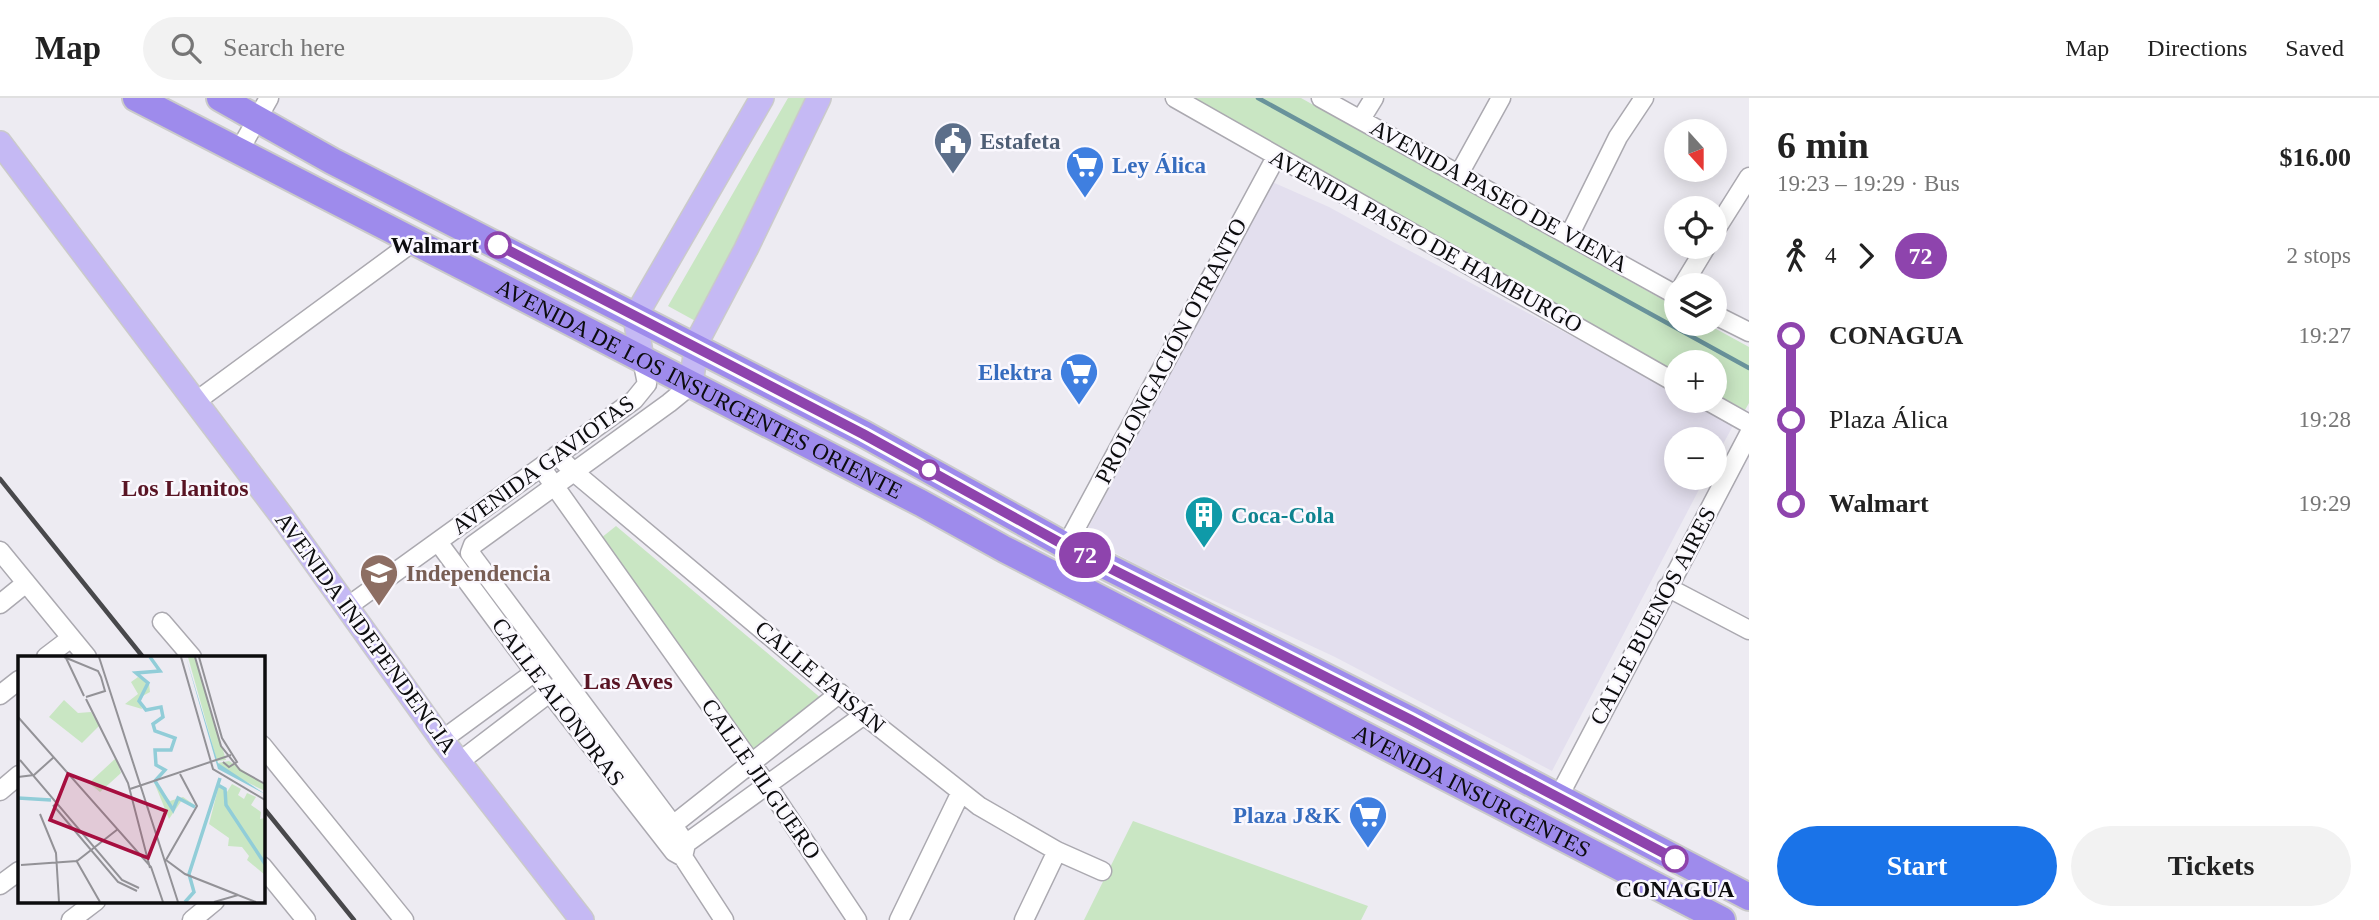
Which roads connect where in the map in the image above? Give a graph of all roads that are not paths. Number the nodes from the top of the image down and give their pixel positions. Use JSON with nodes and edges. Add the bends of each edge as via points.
{"nodes":[{"id":1,"x":136,"y":98,"type":"edge"},
{"id":2,"x":220,"y":98,"type":"edge"},
{"id":3,"x":762,"y":98,"type":"edge"},
{"id":4,"x":819,"y":98,"type":"edge"},
{"id":5,"x":1175,"y":98,"type":"edge"},
{"id":6,"x":1321,"y":98,"type":"edge"},
{"id":7,"x":1374,"y":98,"type":"edge"},
{"id":8,"x":1501,"y":98,"type":"edge"},
{"id":9,"x":1644,"y":98,"type":"edge"},
{"id":10,"x":264,"y":108,"type":"edge"},
{"id":11,"x":1361,"y":119,"type":"junction"},
{"id":12,"x":0,"y":143,"type":"edge"},
{"id":13,"x":239,"y":151,"type":"junction"},
{"id":14,"x":1276,"y":157,"type":"junction"},
{"id":15,"x":1459,"y":174,"type":"junction"},
{"id":16,"x":1749,"y":177,"type":"edge"},
{"id":17,"x":1727,"y":212,"type":"edge"},
{"id":18,"x":1569,"y":236,"type":"junction"},
{"id":19,"x":413,"y":242,"type":"junction"},
{"id":20,"x":1664,"y":288,"type":"edge"},
{"id":21,"x":638,"y":312,"type":"junction"},
{"id":22,"x":1727,"y":321,"type":"edge"},
{"id":23,"x":1749,"y":332,"type":"edge"},
{"id":24,"x":701,"y":343,"type":"junction"},
{"id":25,"x":642,"y":359,"type":"junction"},
{"id":26,"x":1664,"y":376,"type":"edge"},
{"id":27,"x":691,"y":384,"type":"junction"},
{"id":28,"x":195,"y":402,"type":"junction"},
{"id":29,"x":1727,"y":412,"type":"edge"},
{"id":30,"x":1749,"y":424,"type":"edge"},
{"id":31,"x":881,"y":433,"type":"dead end"},
{"id":32,"x":1749,"y":434,"type":"edge"},
{"id":33,"x":557,"y":455,"type":"junction"},
{"id":34,"x":541,"y":467,"type":"junction"},
{"id":35,"x":574,"y":472,"type":"junction"},
{"id":36,"x":554,"y":488,"type":"junction"},
{"id":37,"x":438,"y":542,"type":"junction"},
{"id":38,"x":1066,"y":546,"type":"junction"},
{"id":39,"x":0,"y":551,"type":"edge"},
{"id":40,"x":470,"y":553,"type":"joint"},
{"id":41,"x":26,"y":583,"type":"junction"},
{"id":42,"x":1667,"y":587,"type":"junction"},
{"id":43,"x":0,"y":604,"type":"edge"},
{"id":44,"x":347,"y":607,"type":"junction"},
{"id":45,"x":162,"y":622,"type":"dead end"},
{"id":46,"x":1749,"y":630,"type":"edge"},
{"id":47,"x":1238,"y":634,"type":"junction"},
{"id":48,"x":71,"y":638,"type":"junction"},
{"id":49,"x":47,"y":656,"type":"edge"},
{"id":50,"x":86,"y":656,"type":"edge"},
{"id":51,"x":191,"y":656,"type":"edge"},
{"id":52,"x":551,"y":659,"type":"junction"},
{"id":53,"x":1224,"y":662,"type":"junction"},
{"id":54,"x":535,"y":673,"type":"junction"},
{"id":55,"x":566,"y":679,"type":"junction"},
{"id":56,"x":18,"y":681,"type":"edge"},
{"id":57,"x":550,"y":693,"type":"junction"},
{"id":58,"x":840,"y":693,"type":"junction"},
{"id":59,"x":0,"y":695,"type":"edge"},
{"id":60,"x":863,"y":715,"type":"junction"},
{"id":61,"x":1411,"y":720,"type":"junction"},
{"id":62,"x":442,"y":740,"type":"junction"},
{"id":63,"x":264,"y":747,"type":"edge"},
{"id":64,"x":1395,"y":750,"type":"junction"},
{"id":65,"x":459,"y":762,"type":"junction"},
{"id":66,"x":751,"y":763,"type":"junction"},
{"id":67,"x":18,"y":776,"type":"edge"},
{"id":68,"x":1446,"y":776,"type":"junction"},
{"id":69,"x":767,"y":785,"type":"junction"},
{"id":70,"x":0,"y":791,"type":"edge"},
{"id":71,"x":961,"y":792,"type":"junction"},
{"id":72,"x":1558,"y":798,"type":"junction"},
{"id":73,"x":667,"y":830,"type":"junction"},
{"id":74,"x":681,"y":851,"type":"junction"},
{"id":75,"x":1057,"y":851,"type":"junction"},
{"id":76,"x":264,"y":868,"type":"edge"},
{"id":77,"x":1102,"y":871,"type":"dead end"},
{"id":78,"x":18,"y":872,"type":"edge"},
{"id":79,"x":0,"y":885,"type":"edge"},
{"id":80,"x":1725,"y":885,"type":"junction"},
{"id":81,"x":1749,"y":897,"type":"edge"},
{"id":82,"x":95,"y":902,"type":"edge"},
{"id":83,"x":214,"y":902,"type":"edge"},
{"id":84,"x":1749,"y":912,"type":"edge"},
{"id":85,"x":1716,"y":918,"type":"edge"},
{"id":86,"x":71,"y":920,"type":"edge"},
{"id":87,"x":191,"y":920,"type":"edge"},
{"id":88,"x":306,"y":920,"type":"edge"},
{"id":89,"x":404,"y":920,"type":"edge"},
{"id":90,"x":582,"y":920,"type":"edge"},
{"id":91,"x":724,"y":920,"type":"edge"},
{"id":92,"x":858,"y":920,"type":"edge"},
{"id":93,"x":898,"y":920,"type":"edge"},
{"id":94,"x":1024,"y":920,"type":"edge"}],
"edges":[{"from":1,"to":13,"type":"highway","name":"AVENIDA DE LOS INSURGENTES ORIENTE"},
{"from":2,"to":10,"type":"highway","name":"AVENIDA DE LOS INSURGENTES ORIENTE"},
{"from":3,"to":21,"type":"main road"},
{"from":4,"to":24,"type":"main road"},
{"from":5,"to":14,"type":"street","name":"AVENIDA PASEO DE HAMBURGO"},
{"from":6,"to":11,"type":"street","name":"AVENIDA PASEO DE VIENA"},
{"from":7,"to":11,"type":"street"},
{"from":8,"to":15,"type":"street"},
{"from":9,"to":18,"type":"street","via":[[1618,137]]},
{"from":10,"to":13,"type":"street"},
{"from":10,"to":21,"type":"highway","name":"AVENIDA DE LOS INSURGENTES ORIENTE","via":[[332,161]]},
{"from":11,"to":15,"type":"street","name":"AVENIDA PASEO DE VIENA"},
{"from":12,"to":28,"type":"main road","name":"AVENIDA INDEPENDENCIA"},
{"from":13,"to":19,"type":"highway","name":"AVENIDA DE LOS INSURGENTES ORIENTE"},
{"from":14,"to":26,"type":"street","name":"AVENIDA PASEO DE HAMBURGO"},
{"from":14,"to":38,"type":"street","name":"PROLONGACIÓN OTRANTO"},
{"from":15,"to":18,"type":"street","name":"AVENIDA PASEO DE VIENA"},
{"from":16,"to":17,"type":"street"},
{"from":18,"to":20,"type":"street","name":"AVENIDA PASEO DE VIENA"},
{"from":19,"to":25,"type":"highway","name":"AVENIDA DE LOS INSURGENTES ORIENTE"},
{"from":19,"to":28,"type":"street"},
{"from":21,"to":24,"type":"highway","name":"AVENIDA DE LOS INSURGENTES ORIENTE"},
{"from":21,"to":25,"type":"main road"},
{"from":22,"to":23,"type":"street"},
{"from":24,"to":27,"type":"main road"},
{"from":24,"to":31,"type":"street","name":"AVENIDA DE LOS INSURGENTES ORIENTE"},
{"from":24,"to":38,"type":"highway","name":"AVENIDA DE LOS INSURGENTES ORIENTE"},
{"from":25,"to":27,"type":"highway","name":"AVENIDA DE LOS INSURGENTES ORIENTE"},
{"from":25,"to":33,"type":"street","name":"AVENIDA GAVIOTAS","via":[[647,378],[643,391]]},
{"from":27,"to":35,"type":"street","name":"AVENIDA GAVIOTAS"},
{"from":27,"to":53,"type":"highway","name":"AVENIDA DE LOS INSURGENTES ORIENTE"},
{"from":28,"to":44,"type":"main road","name":"AVENIDA INDEPENDENCIA"},
{"from":29,"to":30,"type":"street"},
{"from":32,"to":42,"type":"street","name":"CALLE BUENOS AIRES"},
{"from":33,"to":34,"type":"street","name":"AVENIDA GAVIOTAS"},
{"from":33,"to":35,"type":"street","name":"CALLE FAISÁN"},
{"from":34,"to":36,"type":"street","name":"CALLE JILGUERO"},
{"from":34,"to":37,"type":"street","name":"AVENIDA GAVIOTAS"},
{"from":35,"to":36,"type":"street","name":"AVENIDA GAVIOTAS"},
{"from":35,"to":58,"type":"street","name":"CALLE FAISÁN"},
{"from":36,"to":40,"type":"street","name":"AVENIDA GAVIOTAS","via":[[474,545]]},
{"from":36,"to":66,"type":"street","name":"CALLE JILGUERO"},
{"from":37,"to":44,"type":"street","name":"AVENIDA GAVIOTAS"},
{"from":37,"to":54,"type":"street","name":"CALLE ALONDRAS"},
{"from":38,"to":47,"type":"highway","name":"AVENIDA DE LOS INSURGENTES ORIENTE"},
{"from":39,"to":41,"type":"street"},
{"from":40,"to":52,"type":"street","name":"CALLE ALONDRAS"},
{"from":41,"to":43,"type":"street"},
{"from":41,"to":48,"type":"street"},
{"from":42,"to":46,"type":"street"},
{"from":42,"to":72,"type":"street","name":"CALLE BUENOS AIRES"},
{"from":44,"to":62,"type":"main road","name":"AVENIDA INDEPENDENCIA"},
{"from":45,"to":51,"type":"street"},
{"from":47,"to":53,"type":"highway"},
{"from":47,"to":61,"type":"highway","name":"AVENIDA INSURGENTES"},
{"from":48,"to":49,"type":"street"},
{"from":48,"to":50,"type":"street"},
{"from":52,"to":54,"type":"street"},
{"from":52,"to":55,"type":"street","name":"CALLE ALONDRAS"},
{"from":53,"to":64,"type":"highway","name":"AVENIDA INSURGENTES"},
{"from":54,"to":57,"type":"street","name":"CALLE ALONDRAS"},
{"from":54,"to":62,"type":"street"},
{"from":55,"to":57,"type":"street"},
{"from":55,"to":73,"type":"street","name":"CALLE ALONDRAS"},
{"from":56,"to":59,"type":"street"},
{"from":57,"to":65,"type":"street"},
{"from":57,"to":73,"type":"street","name":"CALLE ALONDRAS"},
{"from":58,"to":60,"type":"street","name":"CALLE FAISÁN"},
{"from":58,"to":66,"type":"street"},
{"from":60,"to":69,"type":"street"},
{"from":60,"to":71,"type":"street","name":"CALLE FAISÁN"},
{"from":61,"to":64,"type":"highway"},
{"from":61,"to":72,"type":"highway","name":"AVENIDA INSURGENTES"},
{"from":62,"to":65,"type":"main road","name":"AVENIDA INDEPENDENCIA"},
{"from":63,"to":89,"type":"street"},
{"from":64,"to":68,"type":"highway","name":"AVENIDA INSURGENTES"},
{"from":65,"to":90,"type":"main road","name":"AVENIDA INDEPENDENCIA"},
{"from":66,"to":69,"type":"street","name":"CALLE JILGUERO"},
{"from":66,"to":73,"type":"street"},
{"from":67,"to":70,"type":"street"},
{"from":68,"to":72,"type":"highway","via":[[1467,770],[1543,801]]},
{"from":68,"to":85,"type":"highway","name":"AVENIDA INSURGENTES"},
{"from":69,"to":74,"type":"street"},
{"from":69,"to":92,"type":"street","name":"CALLE JILGUERO"},
{"from":71,"to":75,"type":"street","name":"CALLE FAISÁN"},
{"from":71,"to":93,"type":"street"},
{"from":72,"to":80,"type":"highway","name":"AVENIDA INSURGENTES"},
{"from":73,"to":74,"type":"street","name":"CALLE ALONDRAS"},
{"from":74,"to":91,"type":"street","name":"CALLE ALONDRAS"},
{"from":75,"to":77,"type":"street","name":"CALLE FAISÁN"},
{"from":75,"to":94,"type":"street"},
{"from":76,"to":88,"type":"street"},
{"from":78,"to":79,"type":"street"},
{"from":80,"to":81,"type":"highway","name":"AVENIDA INSURGENTES"},
{"from":80,"to":85,"type":"highway"},
{"from":82,"to":86,"type":"street"},
{"from":83,"to":87,"type":"street"},
{"from":84,"to":85,"type":"highway","via":[[1730,907]]}]}
